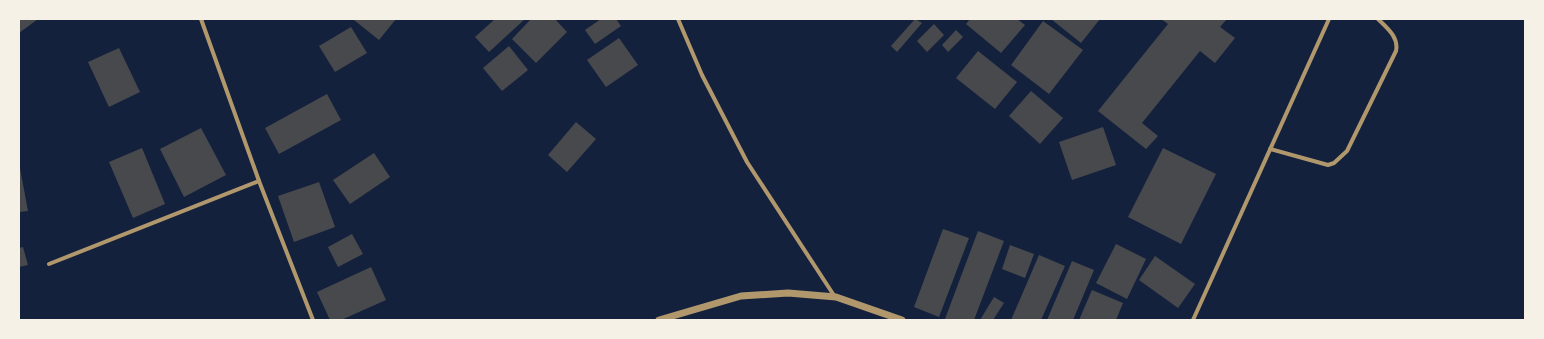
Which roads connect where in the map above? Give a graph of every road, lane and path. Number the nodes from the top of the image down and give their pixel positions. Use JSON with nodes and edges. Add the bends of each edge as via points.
{"nodes":[{"id":1,"x":201,"y":19,"type":"edge"},
{"id":2,"x":678,"y":19,"type":"edge"},
{"id":3,"x":1329,"y":19,"type":"edge"},
{"id":4,"x":1378,"y":19,"type":"edge"},
{"id":5,"x":1270,"y":149,"type":"junction"},
{"id":6,"x":260,"y":181,"type":"junction"},
{"id":7,"x":50,"y":264,"type":"dead end"},
{"id":8,"x":836,"y":297,"type":"junction"},
{"id":9,"x":313,"y":320,"type":"edge"},
{"id":10,"x":659,"y":320,"type":"edge"},
{"id":11,"x":902,"y":320,"type":"edge"},
{"id":12,"x":1194,"y":320,"type":"edge"}],
"edges":[{"from":1,"to":6,"type":"street"},
{"from":2,"to":8,"type":"street","via":[[702,75],[748,162]]},
{"from":3,"to":5,"type":"street"},
{"from":4,"to":5,"type":"street","via":[[1396,39],[1396,51],[1347,151],[1334,163],[1328,164]]},
{"from":5,"to":12,"type":"street"},
{"from":6,"to":7,"type":"street"},
{"from":6,"to":9,"type":"street"},
{"from":8,"to":10,"type":"street","via":[[788,293],[741,296]]},
{"from":8,"to":11,"type":"street"}]}
